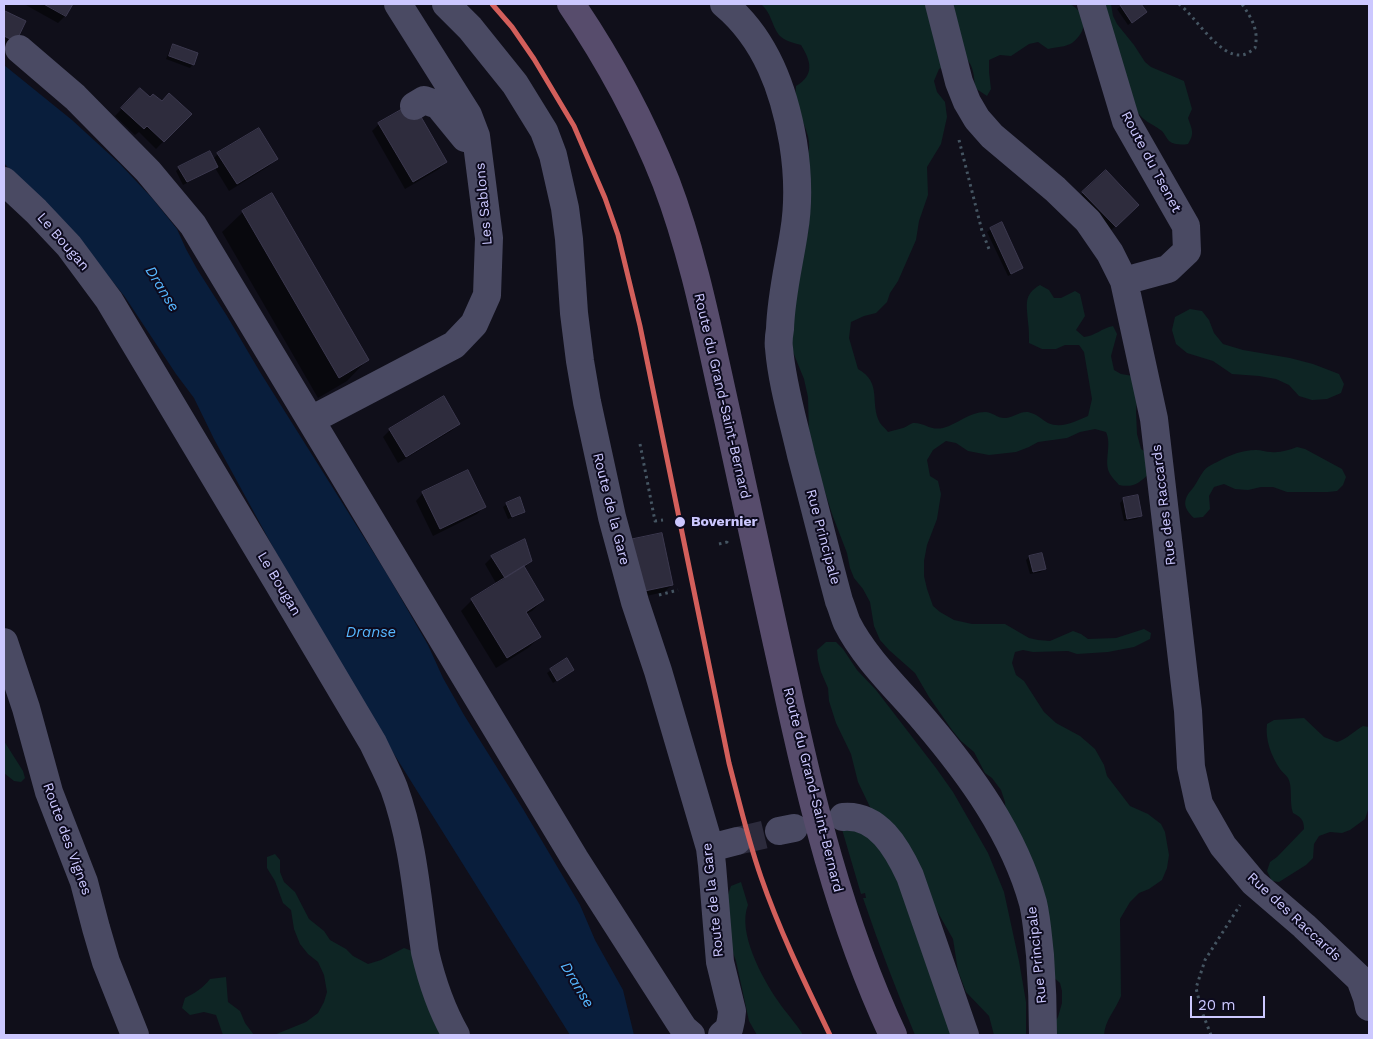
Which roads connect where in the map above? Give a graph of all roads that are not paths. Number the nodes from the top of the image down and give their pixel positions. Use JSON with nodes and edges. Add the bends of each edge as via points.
{"nodes":[{"id":1,"x":398,"y":4,"type":"edge"},
{"id":2,"x":446,"y":4,"type":"edge"},
{"id":3,"x":571,"y":4,"type":"edge"},
{"id":4,"x":724,"y":4,"type":"edge"},
{"id":5,"x":939,"y":4,"type":"edge"},
{"id":6,"x":1091,"y":4,"type":"edge"},
{"id":7,"x":19,"y":49,"type":"dead end"},
{"id":8,"x":414,"y":106,"type":"dead end"},
{"id":9,"x":478,"y":146,"type":"junction"},
{"id":10,"x":4,"y":181,"type":"edge"},
{"id":11,"x":1124,"y":281,"type":"junction"},
{"id":12,"x":312,"y":420,"type":"junction"},
{"id":13,"x":4,"y":642,"type":"edge"},
{"id":14,"x":843,"y":817,"type":"dead end"},
{"id":15,"x":737,"y":841,"type":"tunnel mouth"},
{"id":16,"x":710,"y":848,"type":"junction"},
{"id":17,"x":1369,"y":1007,"type":"edge"},
{"id":18,"x":135,"y":1035,"type":"edge"},
{"id":19,"x":456,"y":1035,"type":"edge"},
{"id":20,"x":691,"y":1035,"type":"edge"},
{"id":21,"x":722,"y":1035,"type":"edge"},
{"id":22,"x":893,"y":1035,"type":"edge"},
{"id":23,"x":965,"y":1035,"type":"edge"},
{"id":24,"x":1043,"y":1035,"type":"edge"}],
"edges":[{"from":1,"to":9,"type":"street","name":"Les Sablons","via":[[468,115]]},
{"from":2,"to":16,"type":"street","name":"Route de la Gare","via":[[515,84],[544,132],[553,156],[565,208],[574,313],[587,402],[610,507],[634,602],[658,671]]},
{"from":3,"to":22,"type":"main road","name":"Route du Grand-Saint-Bernard","via":[[634,109],[681,228],[706,320],[808,781],[847,918]]},
{"from":4,"to":24,"type":"street","name":"Rue Principale","via":[[762,48],[774,70],[788,116],[798,182],[797,210],[780,311],[779,347],[797,436],[840,601],[859,643],[953,755],[986,801],[1007,839],[1028,888],[1038,930]]},
{"from":5,"to":11,"type":"street","name":"Rue des Raccards","via":[[958,77],[977,119],[1088,221],[1107,247]]},
{"from":6,"to":11,"type":"street","name":"Route du Tsenet","via":[[1126,121],[1186,226],[1187,251],[1168,269]]},
{"from":7,"to":12,"type":"street","via":[[88,110],[148,171],[193,225]]},
{"from":8,"to":9,"type":"street","via":[[424,100],[438,105],[469,143]]},
{"from":9,"to":12,"type":"street","name":"Les Sablons","via":[[489,238],[487,295],[474,324],[454,345]]},
{"from":10,"to":19,"type":"street","name":"Le Bougan","via":[[69,246],[109,300],[372,743],[399,804],[409,844],[429,969],[440,1005]]},
{"from":11,"to":17,"type":"street","name":"Rue des Raccards","via":[[1154,419],[1186,694],[1191,767],[1200,804],[1223,846],[1254,883],[1360,979]]},
{"from":12,"to":20,"type":"street","via":[[575,859],[680,1023]]},
{"from":13,"to":18,"type":"street","name":"Route des Vignes","via":[[49,792],[84,882],[106,962]]},
{"from":14,"to":23,"type":"street","via":[[853,816],[870,823],[891,841],[902,859]]},
{"from":15,"to":16,"type":"street"},
{"from":16,"to":21,"type":"street","name":"Route de la Gare","via":[[720,962],[732,1011],[729,1029]]}]}
